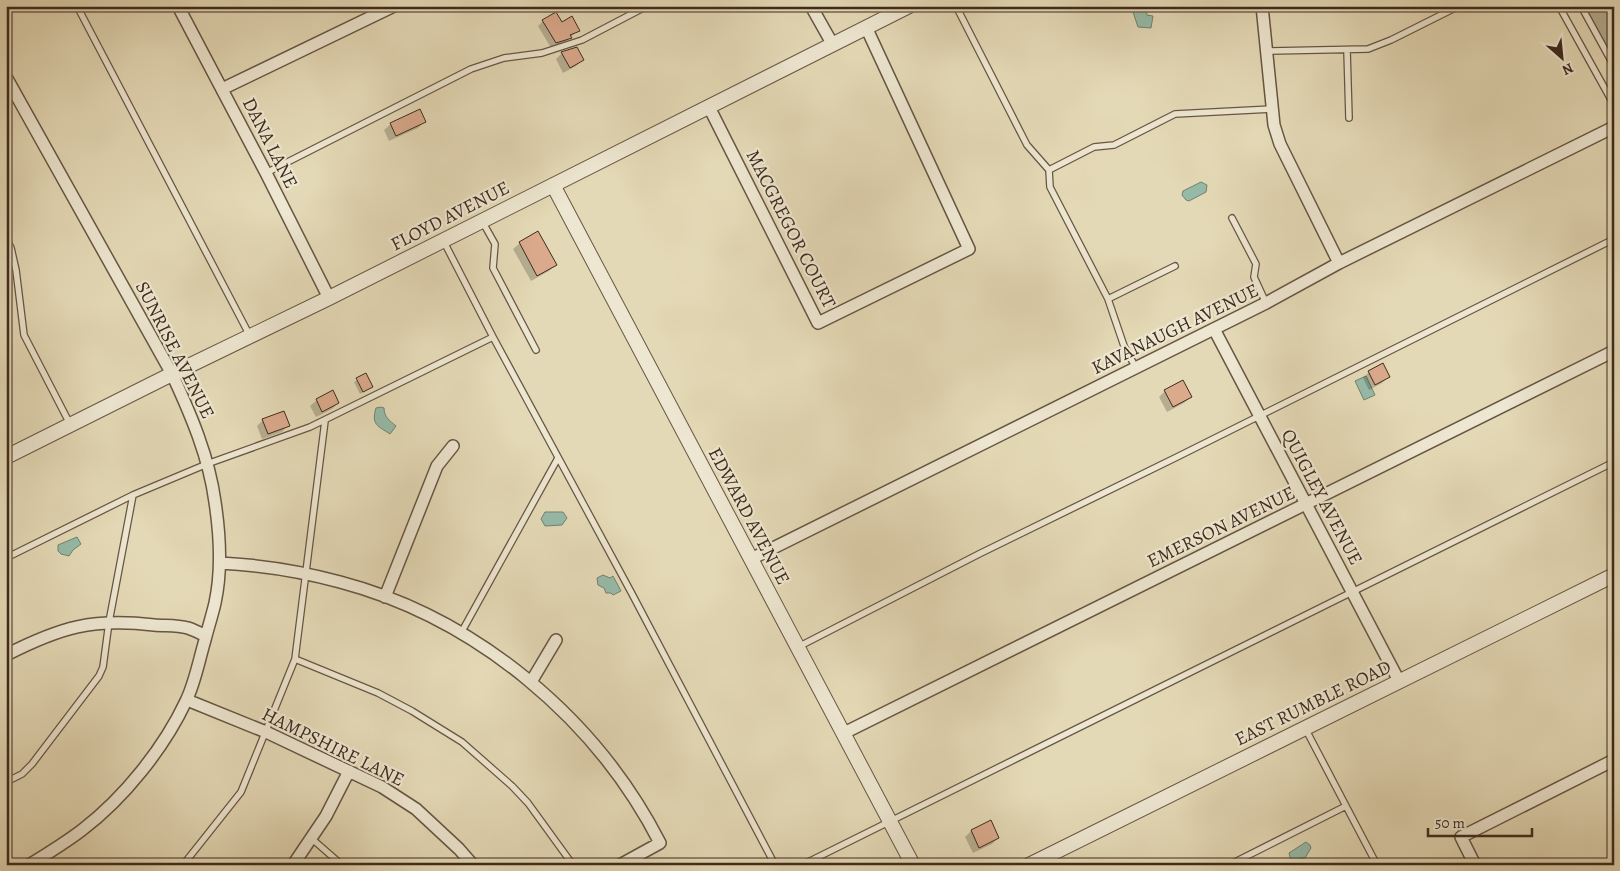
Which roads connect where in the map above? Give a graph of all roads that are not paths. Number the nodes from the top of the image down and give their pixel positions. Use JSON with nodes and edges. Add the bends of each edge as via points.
{"nodes":[{"id":1,"x":77,"y":6,"type":"edge"},
{"id":2,"x":192,"y":6,"type":"edge"},
{"id":3,"x":394,"y":6,"type":"edge"},
{"id":4,"x":647,"y":6,"type":"edge"},
{"id":5,"x":811,"y":6,"type":"edge"},
{"id":6,"x":956,"y":6,"type":"edge"},
{"id":7,"x":1262,"y":6,"type":"edge"},
{"id":8,"x":1458,"y":6,"type":"edge"},
{"id":9,"x":1559,"y":6,"type":"edge"},
{"id":10,"x":1581,"y":6,"type":"edge"},
{"id":11,"x":905,"y":7,"type":"edge"},
{"id":12,"x":179,"y":9,"type":"edge"},
{"id":13,"x":866,"y":27,"type":"junction"},
{"id":14,"x":832,"y":45,"type":"junction"},
{"id":15,"x":1347,"y":50,"type":"junction"},
{"id":16,"x":1267,"y":52,"type":"junction"},
{"id":17,"x":1614,"y":66,"type":"edge"},
{"id":18,"x":6,"y":77,"type":"edge"},
{"id":19,"x":222,"y":89,"type":"junction"},
{"id":20,"x":1614,"y":105,"type":"edge"},
{"id":21,"x":709,"y":107,"type":"junction"},
{"id":22,"x":1272,"y":109,"type":"junction"},
{"id":23,"x":1349,"y":118,"type":"dead end"},
{"id":24,"x":1614,"y":127,"type":"edge"},
{"id":25,"x":1049,"y":170,"type":"junction"},
{"id":26,"x":266,"y":173,"type":"junction"},
{"id":27,"x":553,"y":185,"type":"junction"},
{"id":28,"x":1232,"y":218,"type":"dead end"},
{"id":29,"x":482,"y":221,"type":"junction"},
{"id":30,"x":6,"y":238,"type":"edge"},
{"id":31,"x":1614,"y":238,"type":"edge"},
{"id":32,"x":443,"y":240,"type":"junction"},
{"id":33,"x":1339,"y":263,"type":"junction"},
{"id":34,"x":1175,"y":266,"type":"dead end"},
{"id":35,"x":329,"y":298,"type":"junction"},
{"id":36,"x":1108,"y":299,"type":"junction"},
{"id":37,"x":1266,"y":303,"type":"junction"},
{"id":38,"x":1214,"y":329,"type":"junction"},
{"id":39,"x":251,"y":336,"type":"junction"},
{"id":40,"x":492,"y":337,"type":"junction"},
{"id":41,"x":536,"y":350,"type":"dead end"},
{"id":42,"x":1614,"y":351,"type":"edge"},
{"id":43,"x":1136,"y":368,"type":"junction"},
{"id":44,"x":172,"y":374,"type":"junction"},
{"id":45,"x":1259,"y":416,"type":"junction"},
{"id":46,"x":325,"y":421,"type":"junction"},
{"id":47,"x":70,"y":424,"type":"junction"},
{"id":48,"x":453,"y":446,"type":"dead end"},
{"id":49,"x":6,"y":457,"type":"edge"},
{"id":50,"x":558,"y":458,"type":"junction"},
{"id":51,"x":1614,"y":462,"type":"edge"},
{"id":52,"x":207,"y":464,"type":"junction"},
{"id":53,"x":133,"y":495,"type":"junction"},
{"id":54,"x":1306,"y":504,"type":"junction"},
{"id":55,"x":6,"y":558,"type":"edge"},
{"id":56,"x":751,"y":559,"type":"junction"},
{"id":57,"x":220,"y":563,"type":"junction"},
{"id":58,"x":306,"y":574,"type":"junction"},
{"id":59,"x":1614,"y":575,"type":"edge"},
{"id":60,"x":1352,"y":592,"type":"junction"},
{"id":61,"x":385,"y":597,"type":"junction"},
{"id":62,"x":109,"y":622,"type":"junction"},
{"id":63,"x":462,"y":633,"type":"junction"},
{"id":64,"x":206,"y":636,"type":"junction"},
{"id":65,"x":556,"y":640,"type":"dead end"},
{"id":66,"x":798,"y":647,"type":"junction"},
{"id":67,"x":6,"y":655,"type":"edge"},
{"id":68,"x":295,"y":660,"type":"junction"},
{"id":69,"x":1399,"y":681,"type":"junction"},
{"id":70,"x":531,"y":682,"type":"junction"},
{"id":71,"x":187,"y":700,"type":"junction"},
{"id":72,"x":1305,"y":728,"type":"junction"},
{"id":73,"x":266,"y":732,"type":"junction"},
{"id":74,"x":844,"y":733,"type":"junction"},
{"id":75,"x":1614,"y":760,"type":"edge"},
{"id":76,"x":349,"y":771,"type":"junction"},
{"id":77,"x":6,"y":782,"type":"edge"},
{"id":78,"x":1346,"y":806,"type":"junction"},
{"id":79,"x":890,"y":821,"type":"junction"},
{"id":80,"x":311,"y":838,"type":"junction"},
{"id":81,"x":28,"y":865,"type":"edge"},
{"id":82,"x":183,"y":865,"type":"edge"},
{"id":83,"x":293,"y":865,"type":"edge"},
{"id":84,"x":342,"y":865,"type":"edge"},
{"id":85,"x":473,"y":865,"type":"edge"},
{"id":86,"x":573,"y":865,"type":"edge"},
{"id":87,"x":620,"y":865,"type":"edge"},
{"id":88,"x":775,"y":865,"type":"edge"},
{"id":89,"x":802,"y":865,"type":"edge"},
{"id":90,"x":913,"y":865,"type":"edge"},
{"id":91,"x":1029,"y":865,"type":"edge"},
{"id":92,"x":1229,"y":865,"type":"edge"},
{"id":93,"x":1377,"y":865,"type":"edge"},
{"id":94,"x":1475,"y":865,"type":"edge"}],
"edges":[{"from":1,"to":39,"type":"lane"},
{"from":2,"to":12,"type":"lane"},
{"from":3,"to":19,"type":"street"},
{"from":4,"to":26,"type":"lane","via":[[582,40],[542,53],[504,58],[471,70]]},
{"from":5,"to":14,"type":"street"},
{"from":6,"to":25,"type":"lane","via":[[1027,145]]},
{"from":7,"to":16,"type":"street"},
{"from":8,"to":15,"type":"lane","via":[[1368,49]]},
{"from":9,"to":20,"type":"lane"},
{"from":10,"to":17,"type":"lane"},
{"from":11,"to":13,"type":"street","name":"FLOYD AVENUE"},
{"from":12,"to":19,"type":"street","name":"DANA LANE"},
{"from":13,"to":14,"type":"street","name":"FLOYD AVENUE"},
{"from":13,"to":21,"type":"street","name":"MACGREGOR COURT","via":[[969,249],[818,323]]},
{"from":14,"to":21,"type":"street","name":"FLOYD AVENUE"},
{"from":15,"to":16,"type":"lane"},
{"from":15,"to":23,"type":"lane"},
{"from":16,"to":22,"type":"street"},
{"from":18,"to":44,"type":"street","name":"SUNRISE AVENUE"},
{"from":19,"to":26,"type":"street","name":"DANA LANE"},
{"from":21,"to":27,"type":"street","name":"FLOYD AVENUE"},
{"from":22,"to":25,"type":"lane","via":[[1175,114],[1114,145],[1094,147]]},
{"from":22,"to":33,"type":"street","via":[[1280,144]]},
{"from":24,"to":33,"type":"street","name":"KAVANAUGH AVENUE"},
{"from":25,"to":36,"type":"lane","via":[[1050,187]]},
{"from":26,"to":35,"type":"street","name":"DANA LANE"},
{"from":27,"to":29,"type":"street","name":"FLOYD AVENUE"},
{"from":27,"to":56,"type":"street","name":"EDWARD AVENUE"},
{"from":28,"to":37,"type":"lane","via":[[1256,264],[1254,277]]},
{"from":29,"to":32,"type":"street","name":"FLOYD AVENUE"},
{"from":29,"to":41,"type":"lane","via":[[495,244],[493,268]]},
{"from":30,"to":47,"type":"lane","via":[[16,270],[24,334]]},
{"from":31,"to":45,"type":"lane"},
{"from":32,"to":35,"type":"street","name":"FLOYD AVENUE"},
{"from":32,"to":40,"type":"lane"},
{"from":33,"to":37,"type":"street","name":"KAVANAUGH AVENUE"},
{"from":34,"to":36,"type":"lane"},
{"from":35,"to":39,"type":"street","name":"FLOYD AVENUE"},
{"from":36,"to":43,"type":"lane","via":[[1124,346]]},
{"from":37,"to":38,"type":"street","name":"KAVANAUGH AVENUE"},
{"from":38,"to":43,"type":"street","name":"KAVANAUGH AVENUE"},
{"from":38,"to":45,"type":"street","name":"QUIGLEY AVENUE"},
{"from":39,"to":44,"type":"street","name":"FLOYD AVENUE"},
{"from":40,"to":46,"type":"lane"},
{"from":40,"to":50,"type":"lane"},
{"from":42,"to":54,"type":"street","name":"EMERSON AVENUE"},
{"from":43,"to":56,"type":"street","name":"KAVANAUGH AVENUE"},
{"from":44,"to":47,"type":"street","name":"FLOYD AVENUE"},
{"from":44,"to":52,"type":"street","name":"SUNRISE AVENUE","via":[[198,433]]},
{"from":45,"to":54,"type":"street","name":"QUIGLEY AVENUE"},
{"from":45,"to":66,"type":"lane"},
{"from":46,"to":52,"type":"lane"},
{"from":46,"to":58,"type":"lane"},
{"from":47,"to":49,"type":"street","name":"FLOYD AVENUE"},
{"from":48,"to":61,"type":"street","via":[[437,466]]},
{"from":50,"to":63,"type":"lane"},
{"from":50,"to":88,"type":"lane"},
{"from":51,"to":60,"type":"lane"},
{"from":52,"to":53,"type":"lane"},
{"from":52,"to":57,"type":"street","name":"SUNRISE AVENUE","via":[[215,502]]},
{"from":53,"to":55,"type":"lane"},
{"from":53,"to":62,"type":"lane"},
{"from":54,"to":60,"type":"street","name":"QUIGLEY AVENUE"},
{"from":54,"to":74,"type":"street","name":"EMERSON AVENUE"},
{"from":56,"to":66,"type":"street","name":"EDWARD AVENUE"},
{"from":57,"to":58,"type":"street"},
{"from":57,"to":64,"type":"street","name":"SUNRISE AVENUE"},
{"from":58,"to":61,"type":"street"},
{"from":58,"to":68,"type":"lane"},
{"from":59,"to":69,"type":"street","name":"EAST RUMBLE ROAD"},
{"from":60,"to":69,"type":"street","name":"QUIGLEY AVENUE"},
{"from":60,"to":79,"type":"lane"},
{"from":61,"to":63,"type":"street"},
{"from":62,"to":64,"type":"street","via":[[188,628]]},
{"from":62,"to":67,"type":"street","via":[[62,630]]},
{"from":62,"to":77,"type":"lane","via":[[99,676],[32,764],[22,774]]},
{"from":63,"to":70,"type":"street"},
{"from":64,"to":71,"type":"street","name":"SUNRISE AVENUE"},
{"from":65,"to":70,"type":"street"},
{"from":66,"to":74,"type":"street","name":"EDWARD AVENUE"},
{"from":68,"to":73,"type":"lane"},
{"from":68,"to":86,"type":"lane","via":[[378,693],[462,742],[528,803]]},
{"from":69,"to":72,"type":"street","name":"EAST RUMBLE ROAD"},
{"from":70,"to":87,"type":"street","via":[[599,749],[628,788],[660,843]]},
{"from":71,"to":73,"type":"street","name":"HAMPSHIRE LANE"},
{"from":71,"to":81,"type":"street","name":"SUNRISE AVENUE","via":[[157,750],[111,804],[83,829]]},
{"from":72,"to":78,"type":"lane"},
{"from":72,"to":91,"type":"street","name":"EAST RUMBLE ROAD"},
{"from":73,"to":76,"type":"street","name":"HAMPSHIRE LANE"},
{"from":73,"to":82,"type":"lane","via":[[241,792]]},
{"from":74,"to":79,"type":"street","name":"EDWARD AVENUE"},
{"from":75,"to":94,"type":"street","via":[[1460,837]]},
{"from":76,"to":80,"type":"street"},
{"from":76,"to":85,"type":"street","name":"HAMPSHIRE LANE","via":[[416,809]]},
{"from":78,"to":92,"type":"lane"},
{"from":78,"to":93,"type":"lane"},
{"from":79,"to":89,"type":"lane"},
{"from":79,"to":90,"type":"street","name":"EDWARD AVENUE"},
{"from":80,"to":83,"type":"street"},
{"from":80,"to":84,"type":"lane"}]}
